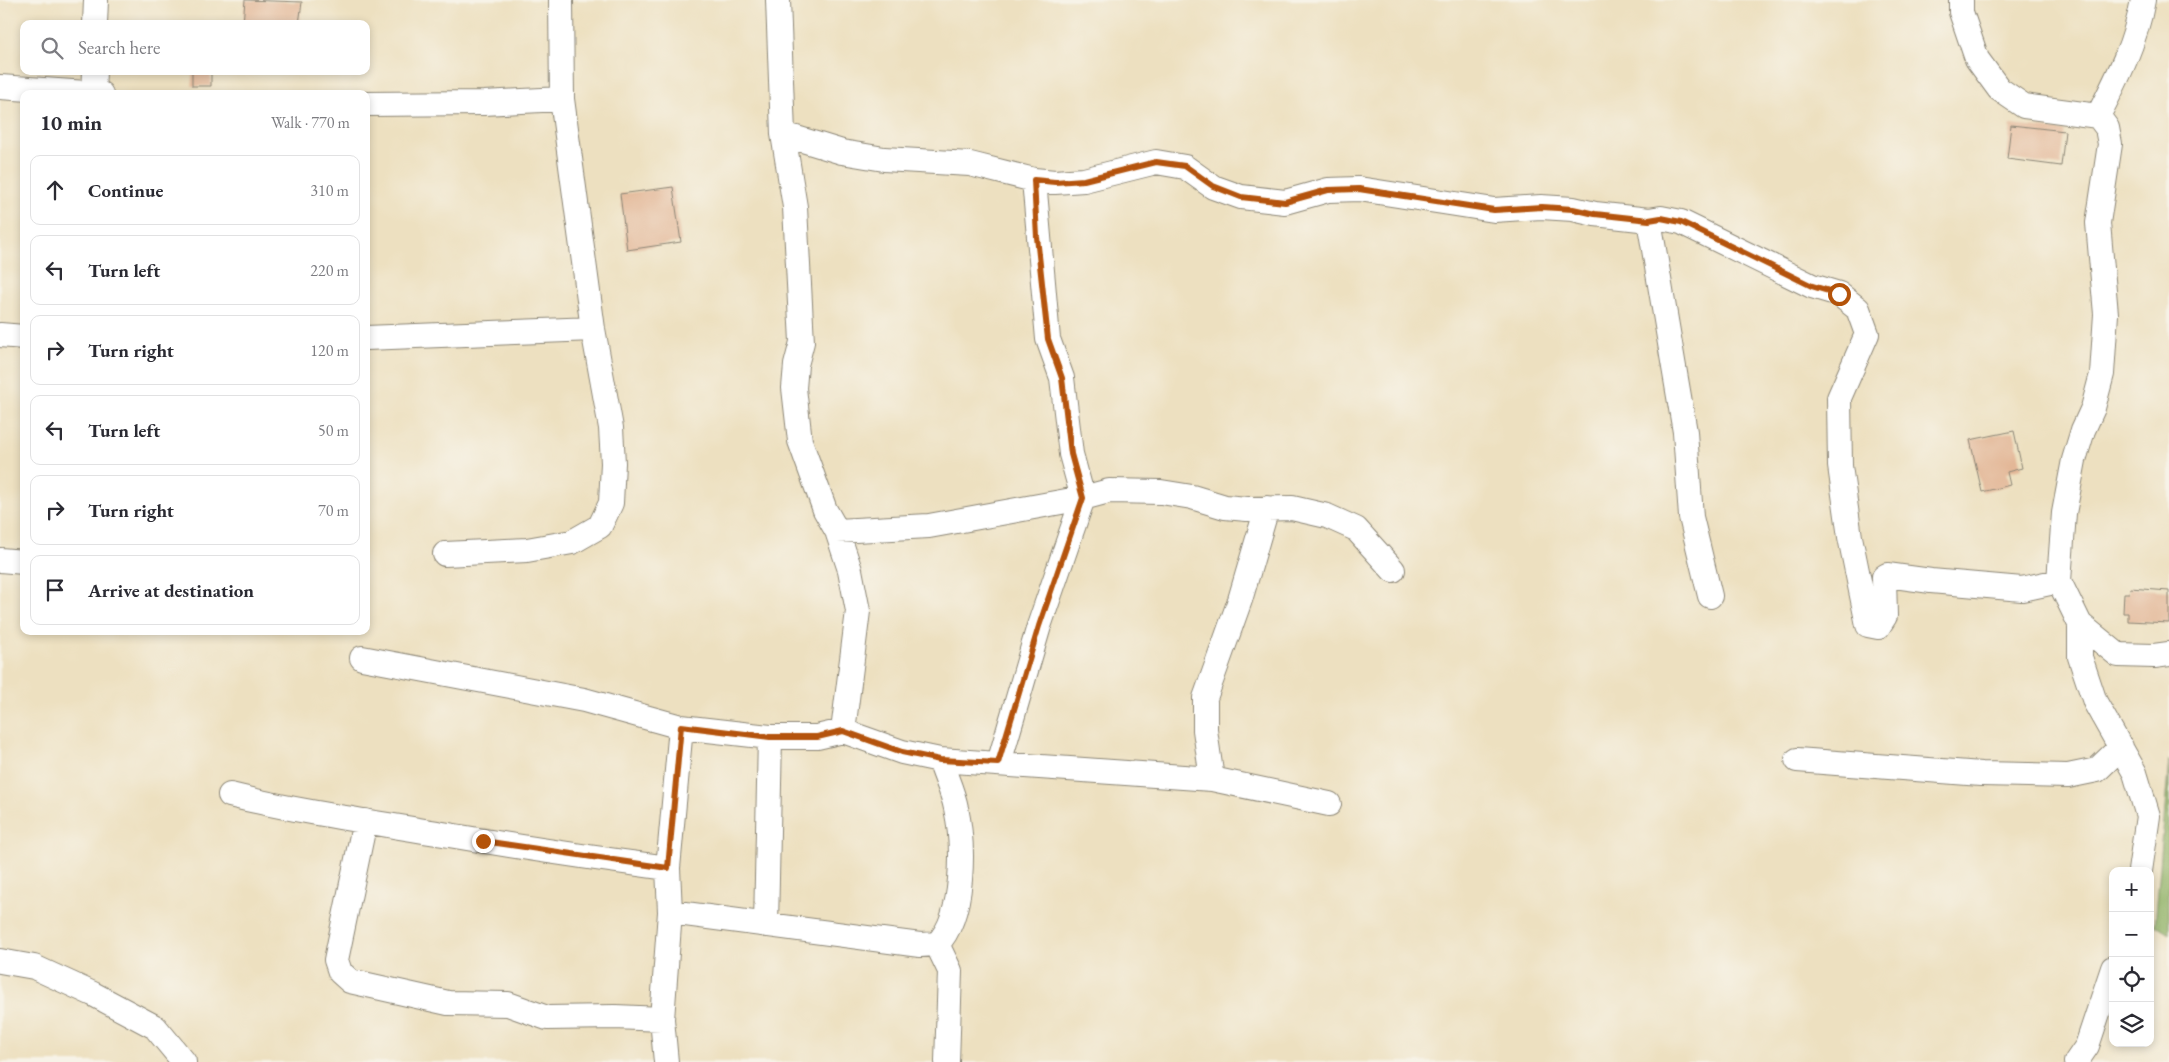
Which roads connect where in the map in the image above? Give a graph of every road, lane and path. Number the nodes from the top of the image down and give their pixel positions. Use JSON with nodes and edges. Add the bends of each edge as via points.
{"nodes":[{"id":1,"x":96,"y":0,"type":"edge"},
{"id":2,"x":561,"y":0,"type":"edge"},
{"id":3,"x":778,"y":0,"type":"edge"},
{"id":4,"x":1961,"y":0,"type":"edge"},
{"id":5,"x":2144,"y":0,"type":"edge"},
{"id":6,"x":95,"y":20,"type":"edge"},
{"id":7,"x":94,"y":75,"type":"edge"},
{"id":8,"x":0,"y":87,"type":"edge"},
{"id":9,"x":46,"y":90,"type":"edge"},
{"id":10,"x":93,"y":90,"type":"edge"},
{"id":11,"x":562,"y":98,"type":"junction"},
{"id":12,"x":370,"y":104,"type":"edge"},
{"id":13,"x":2098,"y":116,"type":"junction"},
{"id":14,"x":783,"y":134,"type":"junction"},
{"id":15,"x":1034,"y":180,"type":"junction"},
{"id":16,"x":1649,"y":220,"type":"junction"},
{"id":17,"x":593,"y":329,"type":"junction"},
{"id":18,"x":0,"y":335,"type":"edge"},
{"id":19,"x":20,"y":337,"type":"edge"},
{"id":20,"x":370,"y":338,"type":"edge"},
{"id":21,"x":1083,"y":498,"type":"junction"},
{"id":22,"x":1267,"y":508,"type":"junction"},
{"id":23,"x":837,"y":531,"type":"junction"},
{"id":24,"x":445,"y":554,"type":"dead end"},
{"id":25,"x":0,"y":560,"type":"edge"},
{"id":26,"x":20,"y":562,"type":"edge"},
{"id":27,"x":1394,"y":570,"type":"dead end"},
{"id":28,"x":2059,"y":581,"type":"junction"},
{"id":29,"x":1710,"y":596,"type":"dead end"},
{"id":30,"x":2080,"y":624,"type":"junction"},
{"id":31,"x":2169,"y":654,"type":"edge"},
{"id":32,"x":362,"y":658,"type":"dead end"},
{"id":33,"x":681,"y":726,"type":"junction"},
{"id":34,"x":843,"y":731,"type":"junction"},
{"id":35,"x":770,"y":737,"type":"junction"},
{"id":36,"x":2121,"y":747,"type":"junction"},
{"id":37,"x":940,"y":760,"type":"junction"},
{"id":38,"x":1797,"y":760,"type":"dead end"},
{"id":39,"x":998,"y":763,"type":"junction"},
{"id":40,"x":1212,"y":779,"type":"junction"},
{"id":41,"x":230,"y":795,"type":"dead end"},
{"id":42,"x":1329,"y":804,"type":"dead end"},
{"id":43,"x":365,"y":821,"type":"junction"},
{"id":44,"x":2141,"y":867,"type":"edge"},
{"id":45,"x":668,"y":868,"type":"junction"},
{"id":46,"x":670,"y":912,"type":"junction"},
{"id":47,"x":766,"y":925,"type":"junction"},
{"id":48,"x":937,"y":944,"type":"junction"},
{"id":49,"x":0,"y":961,"type":"edge"},
{"id":50,"x":2109,"y":980,"type":"edge"},
{"id":51,"x":662,"y":1019,"type":"junction"},
{"id":52,"x":184,"y":1062,"type":"edge"},
{"id":53,"x":666,"y":1062,"type":"edge"},
{"id":54,"x":947,"y":1062,"type":"edge"},
{"id":55,"x":2076,"y":1062,"type":"edge"}],
"edges":[{"from":1,"to":6,"type":"street"},
{"from":2,"to":11,"type":"street"},
{"from":3,"to":14,"type":"street"},
{"from":4,"to":13,"type":"street","via":[[1961,12],[1977,59],[1999,89],[2024,106]]},
{"from":5,"to":13,"type":"street","via":[[2127,59]]},
{"from":7,"to":10,"type":"street"},
{"from":8,"to":9,"type":"street"},
{"from":11,"to":12,"type":"street"},
{"from":11,"to":17,"type":"street"},
{"from":13,"to":28,"type":"street","via":[[2107,128],[2110,144],[2098,223],[2106,314],[2102,374],[2074,460],[2064,513]]},
{"from":14,"to":15,"type":"street","via":[[842,152],[884,159],[970,164]]},
{"from":14,"to":23,"type":"street","via":[[795,207],[801,313],[802,342],[794,388],[800,441],[822,502]]},
{"from":15,"to":16,"type":"street","via":[[1084,180],[1156,162],[1185,166],[1213,186],[1241,197],[1285,202],[1328,190],[1359,189],[1494,210],[1542,207]]},
{"from":15,"to":21,"type":"street","via":[[1048,339],[1062,378],[1068,437]]},
{"from":16,"to":28,"type":"street","via":[[1661,218],[1681,222],[1812,286],[1839,294],[1858,309],[1867,334],[1839,398],[1840,466],[1868,625],[1878,627],[1885,616],[1884,578],[1887,575],[2022,589]]},
{"from":16,"to":29,"type":"street","via":[[1685,432],[1692,517]]},
{"from":17,"to":20,"type":"street"},
{"from":17,"to":24,"type":"street","via":[[613,463],[611,503],[600,526],[572,542],[527,550]]},
{"from":18,"to":19,"type":"street"},
{"from":21,"to":22,"type":"street","via":[[1109,491],[1161,492],[1225,507]]},
{"from":21,"to":23,"type":"street","via":[[929,526]]},
{"from":21,"to":39,"type":"street","via":[[1039,626]]},
{"from":22,"to":27,"type":"street","via":[[1292,508],[1327,516],[1356,529]]},
{"from":22,"to":40,"type":"street","via":[[1240,600],[1205,698],[1205,730]]},
{"from":23,"to":34,"type":"street","via":[[850,570],[858,611]]},
{"from":25,"to":26,"type":"street"},
{"from":28,"to":30,"type":"street"},
{"from":30,"to":31,"type":"street","via":[[2118,655]]},
{"from":30,"to":36,"type":"street","via":[[2080,657],[2095,702]]},
{"from":32,"to":33,"type":"street","via":[[584,700]]},
{"from":33,"to":35,"type":"street"},
{"from":33,"to":45,"type":"street"},
{"from":34,"to":35,"type":"street","via":[[817,737]]},
{"from":34,"to":37,"type":"street","via":[[902,752]]},
{"from":35,"to":47,"type":"street"},
{"from":36,"to":38,"type":"street","via":[[2097,770],[2068,776],[1981,774]]},
{"from":36,"to":44,"type":"street","via":[[2135,773],[2148,816]]},
{"from":37,"to":39,"type":"street"},
{"from":37,"to":48,"type":"street","via":[[956,808],[961,850],[958,900],[946,936]]},
{"from":39,"to":40,"type":"street"},
{"from":40,"to":42,"type":"street"},
{"from":41,"to":43,"type":"street","via":[[272,806]]},
{"from":43,"to":45,"type":"street"},
{"from":43,"to":51,"type":"street","via":[[336,960],[340,972],[350,981],[448,1003],[508,1004],[547,1018]]},
{"from":45,"to":46,"type":"street"},
{"from":46,"to":47,"type":"street"},
{"from":46,"to":51,"type":"street"},
{"from":47,"to":48,"type":"street","via":[[920,945]]},
{"from":48,"to":54,"type":"street","via":[[950,971]]},
{"from":49,"to":52,"type":"street","via":[[34,967],[155,1027]]},
{"from":50,"to":55,"type":"street","via":[[2087,1046]]},
{"from":51,"to":53,"type":"street"}]}
